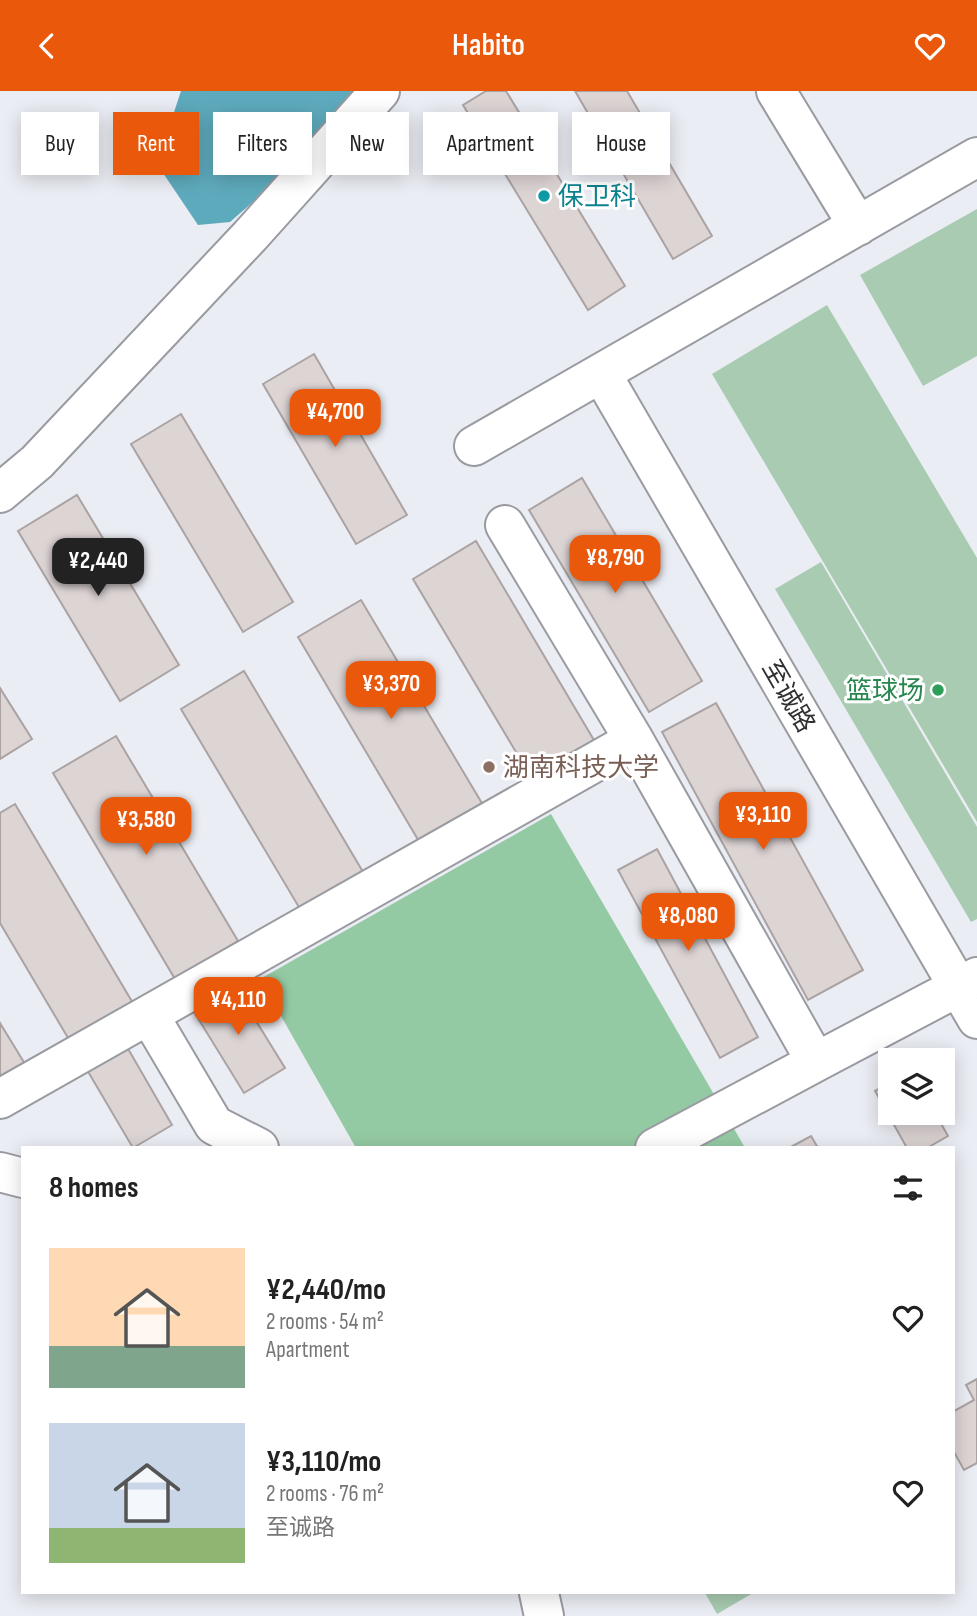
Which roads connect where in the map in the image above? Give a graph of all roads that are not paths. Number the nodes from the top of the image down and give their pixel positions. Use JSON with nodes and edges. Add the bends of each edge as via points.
{"nodes":[{"id":1,"x":380,"y":91,"type":"edge"},
{"id":2,"x":776,"y":91,"type":"edge"},
{"id":3,"x":977,"y":157,"type":"edge"},
{"id":4,"x":858,"y":226,"type":"junction"},
{"id":5,"x":601,"y":373,"type":"junction"},
{"id":6,"x":474,"y":446,"type":"dead end"},
{"id":7,"x":0,"y":492,"type":"edge"},
{"id":8,"x":505,"y":525,"type":"dead end"},
{"id":9,"x":634,"y":740,"type":"junction"},
{"id":10,"x":971,"y":994,"type":"edge"},
{"id":11,"x":149,"y":1015,"type":"junction"},
{"id":12,"x":816,"y":1062,"type":"junction"},
{"id":13,"x":0,"y":1098,"type":"edge"},
{"id":14,"x":255,"y":1146,"type":"edge"},
{"id":15,"x":659,"y":1146,"type":"edge"},
{"id":16,"x":0,"y":1172,"type":"edge"},
{"id":17,"x":21,"y":1177,"type":"edge"},
{"id":18,"x":538,"y":1594,"type":"edge"},
{"id":19,"x":544,"y":1616,"type":"edge"}],
"edges":[{"from":1,"to":7,"type":"street","via":[[37,462]]},
{"from":2,"to":4,"type":"street"},
{"from":3,"to":4,"type":"street"},
{"from":4,"to":5,"type":"street"},
{"from":5,"to":6,"type":"street"},
{"from":5,"to":10,"type":"street","name":"至诚路"},
{"from":8,"to":9,"type":"street"},
{"from":9,"to":11,"type":"street"},
{"from":9,"to":12,"type":"street"},
{"from":10,"to":12,"type":"street"},
{"from":11,"to":13,"type":"street"},
{"from":11,"to":14,"type":"street","via":[[214,1125]]},
{"from":12,"to":15,"type":"street"},
{"from":16,"to":17,"type":"street"},
{"from":18,"to":19,"type":"street"}]}
